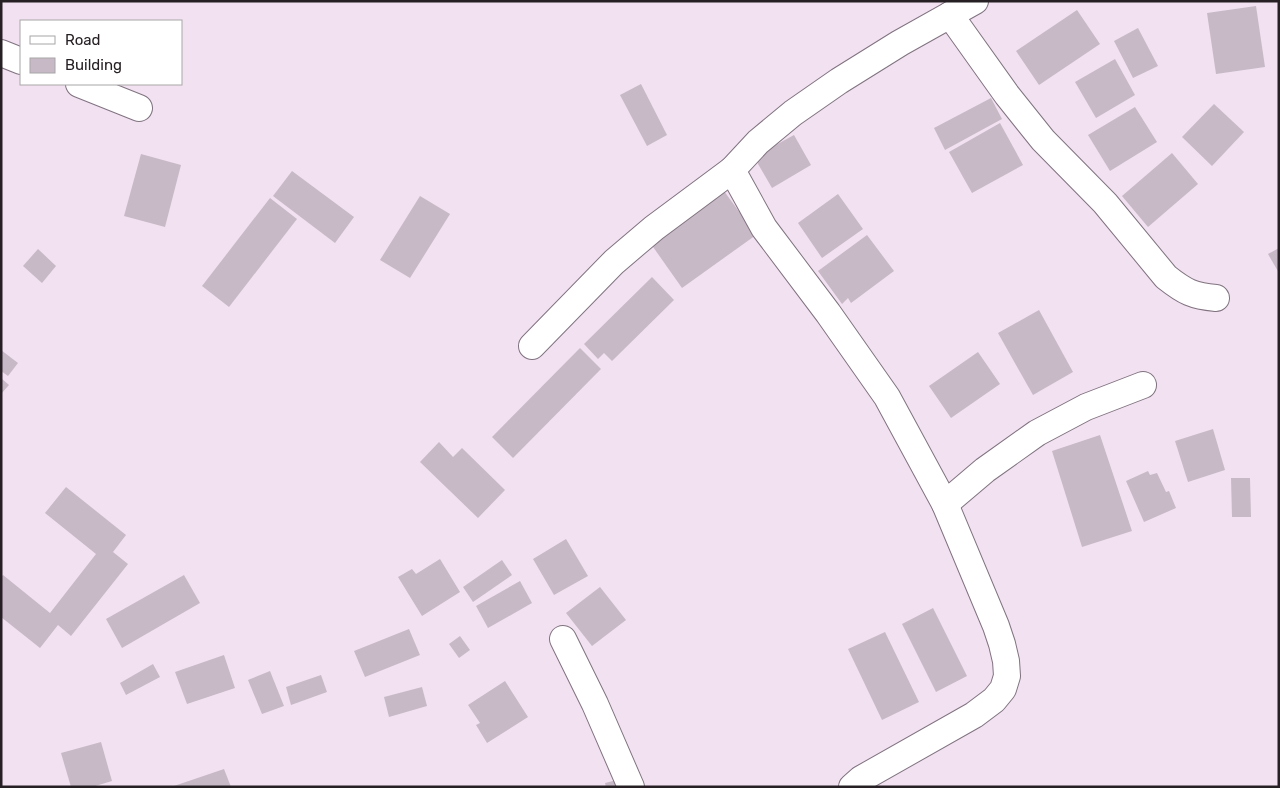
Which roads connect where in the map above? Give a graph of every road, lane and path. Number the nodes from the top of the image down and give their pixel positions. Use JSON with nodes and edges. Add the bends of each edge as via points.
{"nodes":[{"id":1,"x":975,"y":1,"type":"edge"},
{"id":2,"x":950,"y":15,"type":"junction"},
{"id":3,"x":1,"y":53,"type":"edge"},
{"id":4,"x":20,"y":61,"type":"edge"},
{"id":5,"x":82,"y":85,"type":"edge"},
{"id":6,"x":139,"y":108,"type":"dead end"},
{"id":7,"x":732,"y":170,"type":"junction"},
{"id":8,"x":1216,"y":298,"type":"dead end"},
{"id":9,"x":532,"y":346,"type":"dead end"},
{"id":10,"x":1143,"y":386,"type":"dead end"},
{"id":11,"x":945,"y":504,"type":"junction"},
{"id":12,"x":563,"y":639,"type":"dead end"},
{"id":13,"x":631,"y":787,"type":"edge"},
{"id":14,"x":852,"y":787,"type":"edge"}],
"edges":[{"from":1,"to":2,"type":"street"},
{"from":2,"to":7,"type":"street","via":[[900,42],[793,113],[758,142]]},
{"from":2,"to":8,"type":"street","via":[[1043,140],[1105,203],[1166,277],[1192,295]]},
{"from":3,"to":4,"type":"street"},
{"from":5,"to":6,"type":"street"},
{"from":7,"to":9,"type":"street","via":[[614,262]]},
{"from":7,"to":11,"type":"street","via":[[764,228],[887,397]]},
{"from":10,"to":11,"type":"street","via":[[1086,408],[1037,433]]},
{"from":11,"to":14,"type":"street","via":[[1002,644],[1007,676],[1003,689],[974,715]]},
{"from":12,"to":13,"type":"street","via":[[596,704]]}]}
